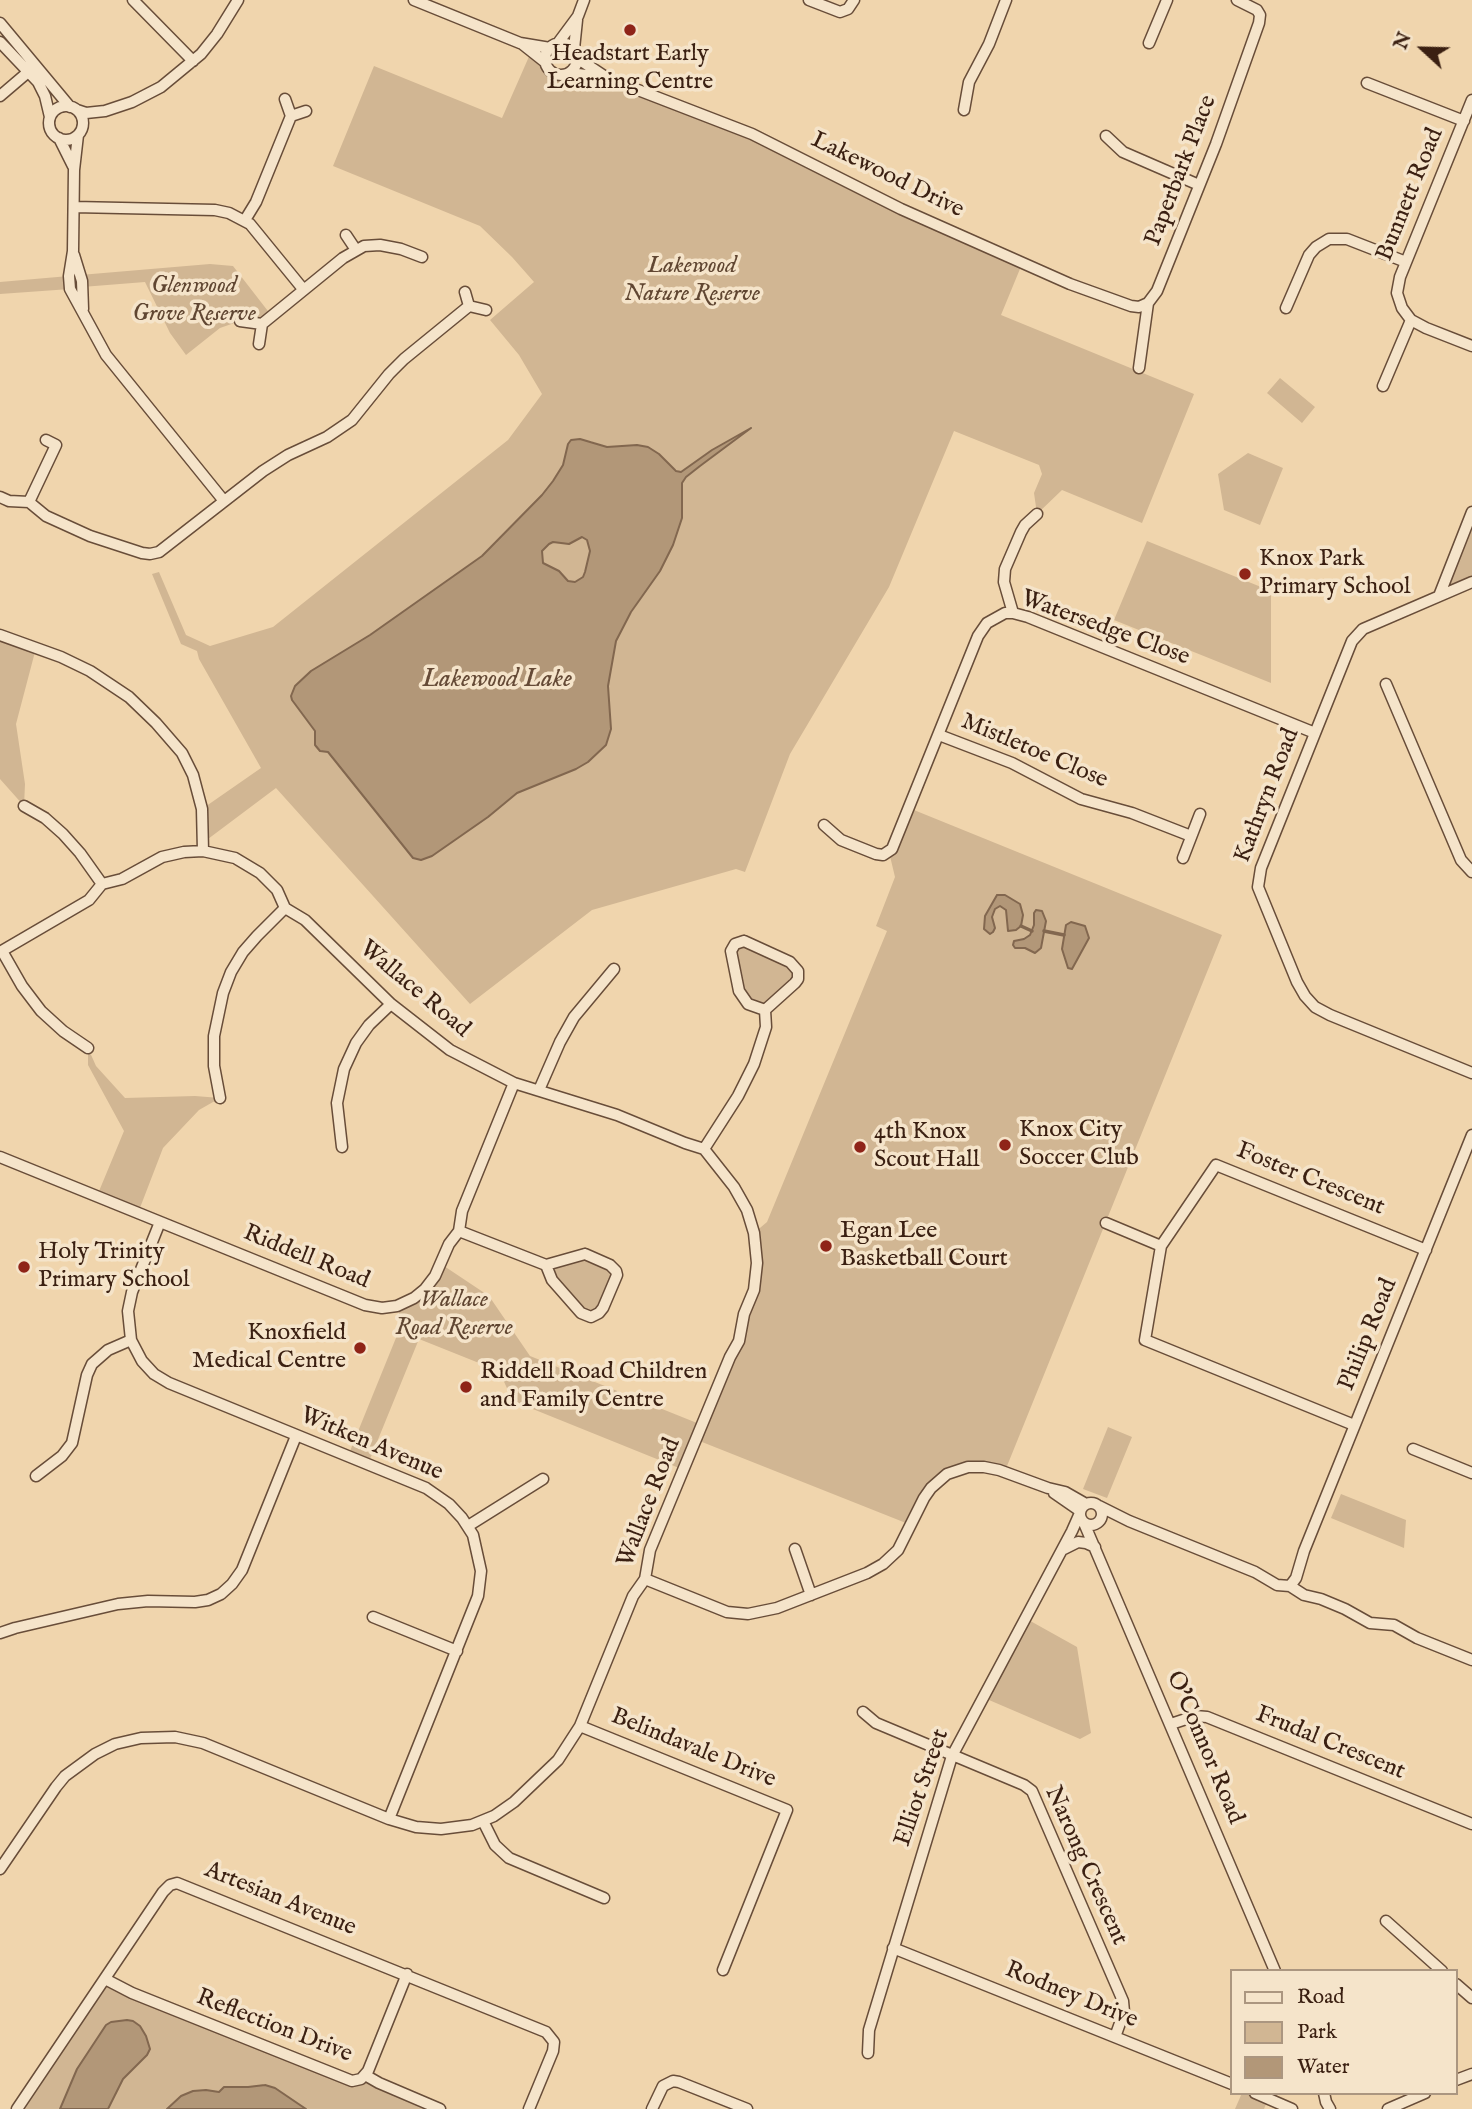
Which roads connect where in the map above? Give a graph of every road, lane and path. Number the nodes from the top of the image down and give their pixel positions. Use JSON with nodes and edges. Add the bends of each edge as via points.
{"nodes":[{"id":1,"x":133,"y":0,"type":"edge"},
{"id":2,"x":238,"y":0,"type":"edge"},
{"id":3,"x":414,"y":0,"type":"edge"},
{"id":4,"x":584,"y":0,"type":"edge"},
{"id":5,"x":809,"y":0,"type":"edge"},
{"id":6,"x":854,"y":0,"type":"edge"},
{"id":7,"x":1006,"y":0,"type":"edge"},
{"id":8,"x":1167,"y":0,"type":"edge"},
{"id":9,"x":1237,"y":0,"type":"edge"},
{"id":10,"x":578,"y":16,"type":"junction"},
{"id":11,"x":0,"y":23,"type":"edge"},
{"id":12,"x":0,"y":42,"type":"edge"},
{"id":13,"x":520,"y":43,"type":"junction"},
{"id":14,"x":1149,"y":43,"type":"dead end"},
{"id":15,"x":554,"y":46,"type":"junction"},
{"id":16,"x":576,"y":54,"type":"junction"},
{"id":17,"x":193,"y":61,"type":"junction"},
{"id":18,"x":545,"y":62,"type":"junction"},
{"id":19,"x":33,"y":68,"type":"junction"},
{"id":20,"x":571,"y":73,"type":"junction"},
{"id":21,"x":607,"y":78,"type":"junction"},
{"id":22,"x":1367,"y":83,"type":"dead end"},
{"id":23,"x":0,"y":96,"type":"edge"},
{"id":24,"x":285,"y":99,"type":"dead end"},
{"id":25,"x":1472,"y":100,"type":"edge"},
{"id":26,"x":74,"y":109,"type":"junction"},
{"id":27,"x":964,"y":110,"type":"dead end"},
{"id":28,"x":105,"y":111,"type":"junction"},
{"id":29,"x":306,"y":111,"type":"dead end"},
{"id":30,"x":291,"y":116,"type":"junction"},
{"id":31,"x":50,"y":118,"type":"junction"},
{"id":32,"x":1464,"y":121,"type":"junction"},
{"id":33,"x":83,"y":125,"type":"junction"},
{"id":34,"x":78,"y":135,"type":"junction"},
{"id":35,"x":1106,"y":136,"type":"dead end"},
{"id":36,"x":59,"y":138,"type":"junction"},
{"id":37,"x":74,"y":170,"type":"junction"},
{"id":38,"x":1199,"y":185,"type":"junction"},
{"id":39,"x":74,"y":207,"type":"junction"},
{"id":40,"x":245,"y":220,"type":"junction"},
{"id":41,"x":346,"y":234,"type":"dead end"},
{"id":42,"x":356,"y":250,"type":"junction"},
{"id":43,"x":422,"y":257,"type":"dead end"},
{"id":44,"x":1406,"y":262,"type":"junction"},
{"id":45,"x":303,"y":289,"type":"junction"},
{"id":46,"x":465,"y":292,"type":"dead end"},
{"id":47,"x":1148,"y":303,"type":"junction"},
{"id":48,"x":469,"y":306,"type":"junction"},
{"id":49,"x":1286,"y":308,"type":"dead end"},
{"id":50,"x":486,"y":310,"type":"dead end"},
{"id":51,"x":1411,"y":320,"type":"junction"},
{"id":52,"x":240,"y":321,"type":"dead end"},
{"id":53,"x":262,"y":324,"type":"junction"},
{"id":54,"x":259,"y":344,"type":"dead end"},
{"id":55,"x":1472,"y":346,"type":"edge"},
{"id":56,"x":1139,"y":368,"type":"dead end"},
{"id":57,"x":1383,"y":386,"type":"dead end"},
{"id":58,"x":64,"y":437,"type":"dead end"},
{"id":59,"x":0,"y":497,"type":"edge"},
{"id":60,"x":224,"y":501,"type":"junction"},
{"id":61,"x":29,"y":502,"type":"junction"},
{"id":62,"x":1472,"y":512,"type":"edge"},
{"id":63,"x":1037,"y":514,"type":"dead end"},
{"id":64,"x":1472,"y":582,"type":"edge"},
{"id":65,"x":1438,"y":596,"type":"junction"},
{"id":66,"x":1013,"y":613,"type":"junction"},
{"id":67,"x":0,"y":635,"type":"edge"},
{"id":68,"x":1386,"y":684,"type":"dead end"},
{"id":69,"x":1315,"y":733,"type":"junction"},
{"id":70,"x":939,"y":735,"type":"junction"},
{"id":71,"x":24,"y":806,"type":"dead end"},
{"id":72,"x":1200,"y":814,"type":"dead end"},
{"id":73,"x":824,"y":825,"type":"dead end"},
{"id":74,"x":1191,"y":836,"type":"junction"},
{"id":75,"x":203,"y":851,"type":"junction"},
{"id":76,"x":1183,"y":858,"type":"dead end"},
{"id":77,"x":1472,"y":872,"type":"edge"},
{"id":78,"x":103,"y":884,"type":"junction"},
{"id":79,"x":285,"y":908,"type":"junction"},
{"id":80,"x":1,"y":951,"type":"edge"},
{"id":81,"x":614,"y":969,"type":"dead end"},
{"id":82,"x":391,"y":1004,"type":"junction"},
{"id":83,"x":765,"y":1010,"type":"junction"},
{"id":84,"x":88,"y":1048,"type":"dead end"},
{"id":85,"x":1472,"y":1073,"type":"edge"},
{"id":86,"x":514,"y":1083,"type":"junction"},
{"id":87,"x":539,"y":1090,"type":"junction"},
{"id":88,"x":220,"y":1098,"type":"dead end"},
{"id":89,"x":1472,"y":1135,"type":"edge"},
{"id":90,"x":342,"y":1147,"type":"dead end"},
{"id":91,"x":704,"y":1149,"type":"junction"},
{"id":92,"x":0,"y":1157,"type":"edge"},
{"id":93,"x":160,"y":1222,"type":"junction"},
{"id":94,"x":1106,"y":1223,"type":"dead end"},
{"id":95,"x":459,"y":1231,"type":"junction"},
{"id":96,"x":1161,"y":1245,"type":"junction"},
{"id":97,"x":1426,"y":1250,"type":"junction"},
{"id":98,"x":546,"y":1265,"type":"junction"},
{"id":99,"x":131,"y":1340,"type":"junction"},
{"id":100,"x":1354,"y":1425,"type":"junction"},
{"id":101,"x":296,"y":1436,"type":"junction"},
{"id":102,"x":1413,"y":1449,"type":"dead end"},
{"id":103,"x":1472,"y":1473,"type":"edge"},
{"id":104,"x":36,"y":1476,"type":"dead end"},
{"id":105,"x":543,"y":1479,"type":"dead end"},
{"id":106,"x":1098,"y":1506,"type":"junction"},
{"id":107,"x":1083,"y":1513,"type":"junction"},
{"id":108,"x":1129,"y":1521,"type":"junction"},
{"id":109,"x":1097,"y":1523,"type":"junction"},
{"id":110,"x":468,"y":1526,"type":"junction"},
{"id":111,"x":1094,"y":1545,"type":"junction"},
{"id":112,"x":795,"y":1549,"type":"dead end"},
{"id":113,"x":1060,"y":1552,"type":"junction"},
{"id":114,"x":645,"y":1579,"type":"junction"},
{"id":115,"x":1292,"y":1582,"type":"junction"},
{"id":116,"x":811,"y":1595,"type":"junction"},
{"id":117,"x":373,"y":1617,"type":"dead end"},
{"id":118,"x":0,"y":1633,"type":"edge"},
{"id":119,"x":457,"y":1651,"type":"junction"},
{"id":120,"x":1472,"y":1660,"type":"edge"},
{"id":121,"x":863,"y":1712,"type":"dead end"},
{"id":122,"x":1171,"y":1724,"type":"junction"},
{"id":123,"x":580,"y":1726,"type":"junction"},
{"id":124,"x":952,"y":1756,"type":"junction"},
{"id":125,"x":389,"y":1819,"type":"junction"},
{"id":126,"x":482,"y":1821,"type":"junction"},
{"id":127,"x":1472,"y":1824,"type":"edge"},
{"id":128,"x":0,"y":1869,"type":"edge"},
{"id":129,"x":604,"y":1898,"type":"dead end"},
{"id":130,"x":1386,"y":1921,"type":"dead end"},
{"id":131,"x":893,"y":1948,"type":"junction"},
{"id":132,"x":1274,"y":1969,"type":"edge"},
{"id":133,"x":1440,"y":1969,"type":"edge"},
{"id":134,"x":723,"y":1970,"type":"dead end"},
{"id":135,"x":407,"y":1974,"type":"junction"},
{"id":136,"x":105,"y":1979,"type":"junction"},
{"id":137,"x":1458,"y":1986,"type":"edge"},
{"id":138,"x":1472,"y":1998,"type":"edge"},
{"id":139,"x":1115,"y":2037,"type":"junction"},
{"id":140,"x":868,"y":2053,"type":"dead end"},
{"id":141,"x":365,"y":2075,"type":"junction"},
{"id":142,"x":1230,"y":2083,"type":"edge"},
{"id":143,"x":1260,"y":2095,"type":"edge"},
{"id":144,"x":1420,"y":2095,"type":"edge"},
{"id":145,"x":17,"y":2109,"type":"edge"},
{"id":146,"x":440,"y":2109,"type":"edge"},
{"id":147,"x":529,"y":2109,"type":"edge"},
{"id":148,"x":652,"y":2109,"type":"edge"},
{"id":149,"x":747,"y":2109,"type":"edge"},
{"id":150,"x":1292,"y":2109,"type":"edge"},
{"id":151,"x":1388,"y":2109,"type":"edge"}],
"edges":[{"from":1,"to":17,"type":"street"},
{"from":2,"to":17,"type":"street"},
{"from":3,"to":13,"type":"street"},
{"from":4,"to":10,"type":"street"},
{"from":5,"to":6,"type":"street","via":[[843,12]]},
{"from":7,"to":27,"type":"street","via":[[969,82]]},
{"from":8,"to":14,"type":"street"},
{"from":9,"to":38,"type":"street","name":"Paperbark Place","via":[[1257,10],[1259,23]]},
{"from":10,"to":15,"type":"street"},
{"from":10,"to":16,"type":"street"},
{"from":11,"to":19,"type":"street"},
{"from":12,"to":19,"type":"street"},
{"from":13,"to":15,"type":"street"},
{"from":13,"to":18,"type":"street"},
{"from":15,"to":16,"type":"street","via":[[567,44]]},
{"from":15,"to":18,"type":"street"},
{"from":16,"to":20,"type":"street"},
{"from":16,"to":21,"type":"street","name":"Lakewood Drive"},
{"from":17,"to":28,"type":"street","via":[[153,92]]},
{"from":18,"to":20,"type":"street","via":[[555,75]]},
{"from":19,"to":23,"type":"street"},
{"from":19,"to":26,"type":"street"},
{"from":19,"to":31,"type":"street"},
{"from":20,"to":21,"type":"street","name":"Lakewood Drive"},
{"from":21,"to":47,"type":"street","name":"Lakewood Drive","via":[[752,134],[901,209],[1049,275],[1130,306]]},
{"from":22,"to":32,"type":"street"},
{"from":24,"to":30,"type":"street"},
{"from":25,"to":32,"type":"street","name":"Bunnett Road"},
{"from":26,"to":28,"type":"street"},
{"from":26,"to":31,"type":"street","via":[[60,107]]},
{"from":26,"to":33,"type":"street"},
{"from":28,"to":33,"type":"street"},
{"from":29,"to":30,"type":"street"},
{"from":30,"to":40,"type":"street"},
{"from":31,"to":36,"type":"street","via":[[50,128]]},
{"from":32,"to":44,"type":"street","name":"Bunnett Road"},
{"from":33,"to":34,"type":"street"},
{"from":34,"to":36,"type":"street"},
{"from":34,"to":37,"type":"street"},
{"from":35,"to":38,"type":"street","via":[[1123,152]]},
{"from":36,"to":37,"type":"street"},
{"from":37,"to":39,"type":"street"},
{"from":38,"to":47,"type":"street","name":"Paperbark Place","via":[[1157,291]]},
{"from":39,"to":40,"type":"street","via":[[215,210]]},
{"from":39,"to":60,"type":"street","via":[[73,251],[89,325],[106,355]]},
{"from":40,"to":45,"type":"street"},
{"from":41,"to":42,"type":"street"},
{"from":42,"to":43,"type":"street","via":[[380,245]]},
{"from":42,"to":45,"type":"street"},
{"from":44,"to":49,"type":"street","via":[[1347,239],[1329,239],[1309,256]]},
{"from":44,"to":51,"type":"street","name":"Bunnett Road","via":[[1397,293]]},
{"from":45,"to":53,"type":"street"},
{"from":46,"to":48,"type":"street"},
{"from":47,"to":56,"type":"street","name":"Paperbark Place"},
{"from":48,"to":50,"type":"street"},
{"from":48,"to":60,"type":"street","via":[[404,359],[352,420],[272,465]]},
{"from":51,"to":55,"type":"street"},
{"from":51,"to":57,"type":"street"},
{"from":52,"to":53,"type":"street"},
{"from":53,"to":54,"type":"street"},
{"from":58,"to":61,"type":"street","via":[[51,443]]},
{"from":59,"to":61,"type":"street"},
{"from":60,"to":61,"type":"street","via":[[169,546],[150,554],[76,531]]},
{"from":62,"to":65,"type":"street"},
{"from":63,"to":66,"type":"street","via":[[1025,525],[1005,569]]},
{"from":64,"to":65,"type":"street","name":"Kathryn Road"},
{"from":65,"to":69,"type":"street","name":"Kathryn Road","via":[[1358,633]]},
{"from":66,"to":69,"type":"street","name":"Watersedge Close"},
{"from":66,"to":70,"type":"street","name":"Watersedge Close","via":[[999,615],[982,628]]},
{"from":67,"to":75,"type":"street","via":[[83,667],[129,697],[156,723],[193,775],[202,809]]},
{"from":68,"to":77,"type":"street","via":[[1461,860]]},
{"from":69,"to":85,"type":"street","name":"Kathryn Road","via":[[1258,880],[1297,982],[1309,1002],[1321,1011]]},
{"from":70,"to":73,"type":"street","name":"Watersedge Close","via":[[889,852],[876,854],[841,840]]},
{"from":70,"to":74,"type":"street","name":"Mistletoe Close","via":[[1012,763],[1081,799]]},
{"from":71,"to":78,"type":"street","via":[[63,834]]},
{"from":72,"to":74,"type":"street"},
{"from":74,"to":76,"type":"street"},
{"from":75,"to":78,"type":"street","name":"Wallace Road","via":[[162,857],[121,880]]},
{"from":75,"to":79,"type":"street","name":"Wallace Road","via":[[249,865],[277,890]]},
{"from":78,"to":80,"type":"street","name":"Wallace Road","via":[[89,900]]},
{"from":79,"to":82,"type":"street","name":"Wallace Road","via":[[305,920]]},
{"from":79,"to":88,"type":"street","via":[[243,952],[223,993],[214,1036]]},
{"from":80,"to":84,"type":"street","via":[[41,1011]]},
{"from":81,"to":87,"type":"street","via":[[574,1017]]},
{"from":82,"to":86,"type":"street","name":"Wallace Road","via":[[450,1050]]},
{"from":82,"to":90,"type":"street","via":[[363,1034],[344,1069],[337,1103]]},
{"from":83,"to":83,"type":"street","via":[[749,1005],[741,996],[731,956],[738,942],[793,964],[798,971],[795,983]]},
{"from":83,"to":91,"type":"street","via":[[765,1035],[754,1064]]},
{"from":86,"to":87,"type":"street","name":"Wallace Road"},
{"from":86,"to":95,"type":"street","name":"Riddell Road","via":[[462,1211]]},
{"from":87,"to":91,"type":"street","name":"Wallace Road"},
{"from":89,"to":97,"type":"street","name":"Philip Road"},
{"from":91,"to":114,"type":"street","name":"Wallace Road","via":[[747,1210],[756,1246],[756,1280],[740,1341],[650,1550]]},
{"from":92,"to":93,"type":"street","name":"Riddell Road"},
{"from":93,"to":95,"type":"street","name":"Riddell Road","via":[[365,1306],[382,1308],[408,1301],[425,1289]]},
{"from":93,"to":99,"type":"street","name":"Witken Avenue","via":[[129,1302]]},
{"from":94,"to":96,"type":"street"},
{"from":95,"to":98,"type":"street"},
{"from":96,"to":97,"type":"street","name":"Foster Crescent","via":[[1216,1165]]},
{"from":96,"to":100,"type":"street","name":"Foster Crescent","via":[[1145,1340]]},
{"from":97,"to":100,"type":"street","name":"Philip Road"},
{"from":98,"to":98,"type":"street","via":[[585,1254],[613,1268],[617,1275],[600,1313],[591,1317],[581,1312],[552,1280]]},
{"from":99,"to":101,"type":"street","name":"Witken Avenue","via":[[142,1361],[161,1379]]},
{"from":99,"to":104,"type":"street","via":[[108,1350],[92,1364],[72,1443]]},
{"from":100,"to":115,"type":"street","name":"Philip Road"},
{"from":101,"to":110,"type":"street","name":"Witken Avenue","via":[[426,1488],[449,1504]]},
{"from":101,"to":118,"type":"street","via":[[242,1570],[221,1594],[201,1602],[118,1604]]},
{"from":102,"to":103,"type":"street"},
{"from":105,"to":110,"type":"street"},
{"from":106,"to":107,"type":"street","via":[[1093,1503]]},
{"from":106,"to":108,"type":"street"},
{"from":106,"to":109,"type":"street","via":[[1102,1512]]},
{"from":107,"to":109,"type":"street","via":[[1090,1525]]},
{"from":107,"to":111,"type":"street","name":"O'Connor Road"},
{"from":107,"to":113,"type":"street","name":"Elliot Street"},
{"from":107,"to":116,"type":"street","via":[[1048,1488],[992,1468],[954,1471],[931,1488],[898,1550],[883,1564]]},
{"from":108,"to":109,"type":"street"},
{"from":108,"to":115,"type":"street","via":[[1277,1585]]},
{"from":109,"to":111,"type":"street"},
{"from":110,"to":119,"type":"street","name":"Witken Avenue","via":[[480,1560],[481,1583]]},
{"from":111,"to":113,"type":"street","via":[[1078,1542]]},
{"from":111,"to":122,"type":"street","name":"O'Connor Road"},
{"from":112,"to":116,"type":"street"},
{"from":113,"to":124,"type":"street","name":"Elliot Street"},
{"from":114,"to":116,"type":"street","via":[[737,1614],[767,1611]]},
{"from":114,"to":123,"type":"street","name":"Wallace Road","via":[[633,1596]]},
{"from":115,"to":120,"type":"street","via":[[1304,1595],[1370,1623],[1394,1625]]},
{"from":117,"to":119,"type":"street"},
{"from":119,"to":125,"type":"street","name":"Witken Avenue"},
{"from":121,"to":124,"type":"street","name":"Narong Crescent","via":[[876,1723]]},
{"from":122,"to":127,"type":"street","name":"Frudal Crescent","via":[[1207,1717]]},
{"from":122,"to":132,"type":"street","name":"O'Connor Road"},
{"from":123,"to":126,"type":"street","name":"Wallace Road","via":[[538,1781],[505,1809]]},
{"from":123,"to":134,"type":"street","name":"Belindavale Drive","via":[[787,1810]]},
{"from":124,"to":131,"type":"street","name":"Elliot Street"},
{"from":124,"to":139,"type":"street","name":"Narong Crescent","via":[[1024,1785],[1035,1794],[1124,2005]]},
{"from":125,"to":126,"type":"street","name":"Wallace Road","via":[[441,1829]]},
{"from":125,"to":128,"type":"street","name":"Wallace Road","via":[[203,1743],[175,1737],[141,1738],[115,1744],[75,1768],[56,1787]]},
{"from":126,"to":129,"type":"street","via":[[495,1845],[509,1858]]},
{"from":130,"to":133,"type":"street"},
{"from":131,"to":139,"type":"street","name":"Rodney Drive"},
{"from":131,"to":140,"type":"street","name":"Elliot Street","via":[[869,2030]]},
{"from":135,"to":136,"type":"street","name":"Artesian Avenue","via":[[177,1883],[163,1892]]},
{"from":135,"to":141,"type":"street","name":"Reflection Drive"},
{"from":135,"to":147,"type":"street","name":"Artesian Avenue","via":[[550,2034],[553,2050]]},
{"from":136,"to":141,"type":"street","name":"Reflection Drive","via":[[342,2078],[357,2081]]},
{"from":136,"to":145,"type":"street","name":"Artesian Avenue"},
{"from":137,"to":138,"type":"street"},
{"from":139,"to":142,"type":"street","name":"Rodney Drive"},
{"from":141,"to":146,"type":"street"},
{"from":143,"to":150,"type":"street"},
{"from":144,"to":151,"type":"street"},
{"from":148,"to":149,"type":"street","via":[[661,2089],[673,2081]]}]}
